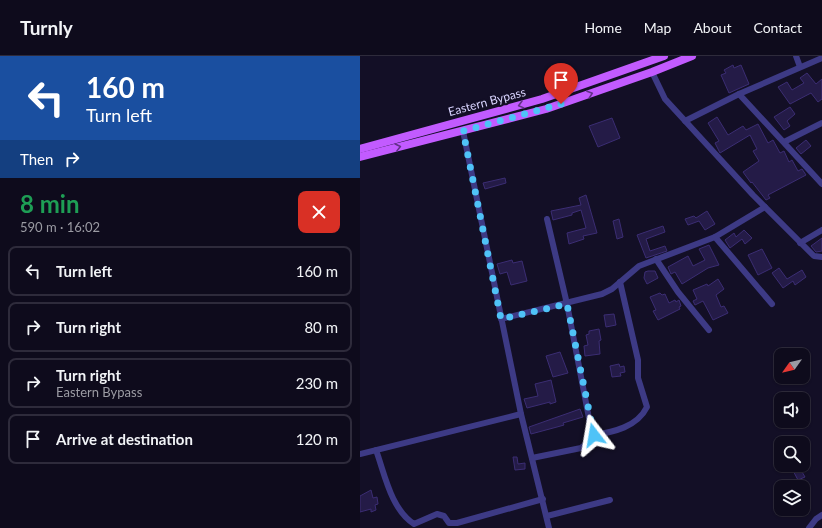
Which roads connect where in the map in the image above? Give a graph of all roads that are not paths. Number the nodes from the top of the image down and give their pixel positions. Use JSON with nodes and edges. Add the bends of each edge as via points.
{"nodes":[{"id":1,"x":664,"y":56,"type":"edge"},
{"id":2,"x":692,"y":56,"type":"edge"},
{"id":3,"x":796,"y":56,"type":"edge"},
{"id":4,"x":822,"y":58,"type":"edge"},
{"id":5,"x":800,"y":67,"type":"junction"},
{"id":6,"x":652,"y":72,"type":"junction"},
{"id":7,"x":740,"y":94,"type":"junction"},
{"id":8,"x":686,"y":121,"type":"junction"},
{"id":9,"x":822,"y":123,"type":"edge"},
{"id":10,"x":463,"y":131,"type":"junction"},
{"id":11,"x":784,"y":142,"type":"junction"},
{"id":12,"x":360,"y":149,"type":"edge"},
{"id":13,"x":360,"y":157,"type":"edge"},
{"id":14,"x":822,"y":184,"type":"edge"},
{"id":15,"x":765,"y":207,"type":"junction"},
{"id":16,"x":547,"y":219,"type":"dead end"},
{"id":17,"x":822,"y":230,"type":"edge"},
{"id":18,"x":715,"y":237,"type":"junction"},
{"id":19,"x":800,"y":242,"type":"junction"},
{"id":20,"x":822,"y":257,"type":"edge"},
{"id":21,"x":656,"y":259,"type":"junction"},
{"id":22,"x":620,"y":282,"type":"junction"},
{"id":23,"x":567,"y":304,"type":"junction"},
{"id":24,"x":772,"y":304,"type":"dead end"},
{"id":25,"x":501,"y":319,"type":"junction"},
{"id":26,"x":709,"y":330,"type":"dead end"},
{"id":27,"x":521,"y":414,"type":"junction"},
{"id":28,"x":594,"y":435,"type":"junction"},
{"id":29,"x":376,"y":450,"type":"junction"},
{"id":30,"x":360,"y":454,"type":"edge"},
{"id":31,"x":532,"y":458,"type":"junction"},
{"id":32,"x":543,"y":499,"type":"junction"},
{"id":33,"x":610,"y":500,"type":"dead end"},
{"id":34,"x":822,"y":515,"type":"edge"},
{"id":35,"x":548,"y":516,"type":"junction"},
{"id":36,"x":415,"y":526,"type":"edge"},
{"id":37,"x":549,"y":528,"type":"edge"},
{"id":38,"x":809,"y":528,"type":"edge"}],
"edges":[{"from":1,"to":12,"type":"main road","name":"Eastern Bypass","one_way":true,"via":[[542,99]]},
{"from":2,"to":6,"type":"main road","name":"Eastern Bypass"},
{"from":3,"to":5,"type":"street"},
{"from":4,"to":5,"type":"street"},
{"from":5,"to":7,"type":"street"},
{"from":6,"to":8,"type":"street","via":[[665,98]]},
{"from":10,"to":6,"type":"main road","name":"Eastern Bypass","one_way":true,"via":[[546,109]]},
{"from":7,"to":8,"type":"street"},
{"from":7,"to":11,"type":"street"},
{"from":8,"to":15,"type":"street"},
{"from":9,"to":11,"type":"street"},
{"from":13,"to":10,"type":"main road","name":"Eastern Bypass","one_way":true},
{"from":10,"to":25,"type":"street"},
{"from":11,"to":14,"type":"street"},
{"from":15,"to":18,"type":"street"},
{"from":15,"to":19,"type":"street"},
{"from":16,"to":23,"type":"street"},
{"from":17,"to":19,"type":"street"},
{"from":18,"to":21,"type":"street"},
{"from":18,"to":24,"type":"street"},
{"from":19,"to":20,"type":"street","via":[[814,256]]},
{"from":21,"to":22,"type":"street","via":[[639,266]]},
{"from":21,"to":26,"type":"street","via":[[678,292]]},
{"from":22,"to":23,"type":"street","via":[[602,294]]},
{"from":22,"to":28,"type":"street","via":[[638,360],[638,378],[647,407],[630,426]]},
{"from":23,"to":25,"type":"street"},
{"from":23,"to":28,"type":"street"},
{"from":25,"to":27,"type":"street"},
{"from":27,"to":29,"type":"street"},
{"from":27,"to":31,"type":"street"},
{"from":28,"to":31,"type":"street","via":[[593,439],[581,448]]},
{"from":29,"to":30,"type":"street"},
{"from":29,"to":36,"type":"street","via":[[392,496],[405,518]]},
{"from":31,"to":32,"type":"street"},
{"from":32,"to":35,"type":"street"},
{"from":32,"to":36,"type":"street","via":[[457,524],[450,523],[444,516],[437,514]]},
{"from":33,"to":35,"type":"street"},
{"from":34,"to":38,"type":"street"},
{"from":35,"to":37,"type":"street"}]}
